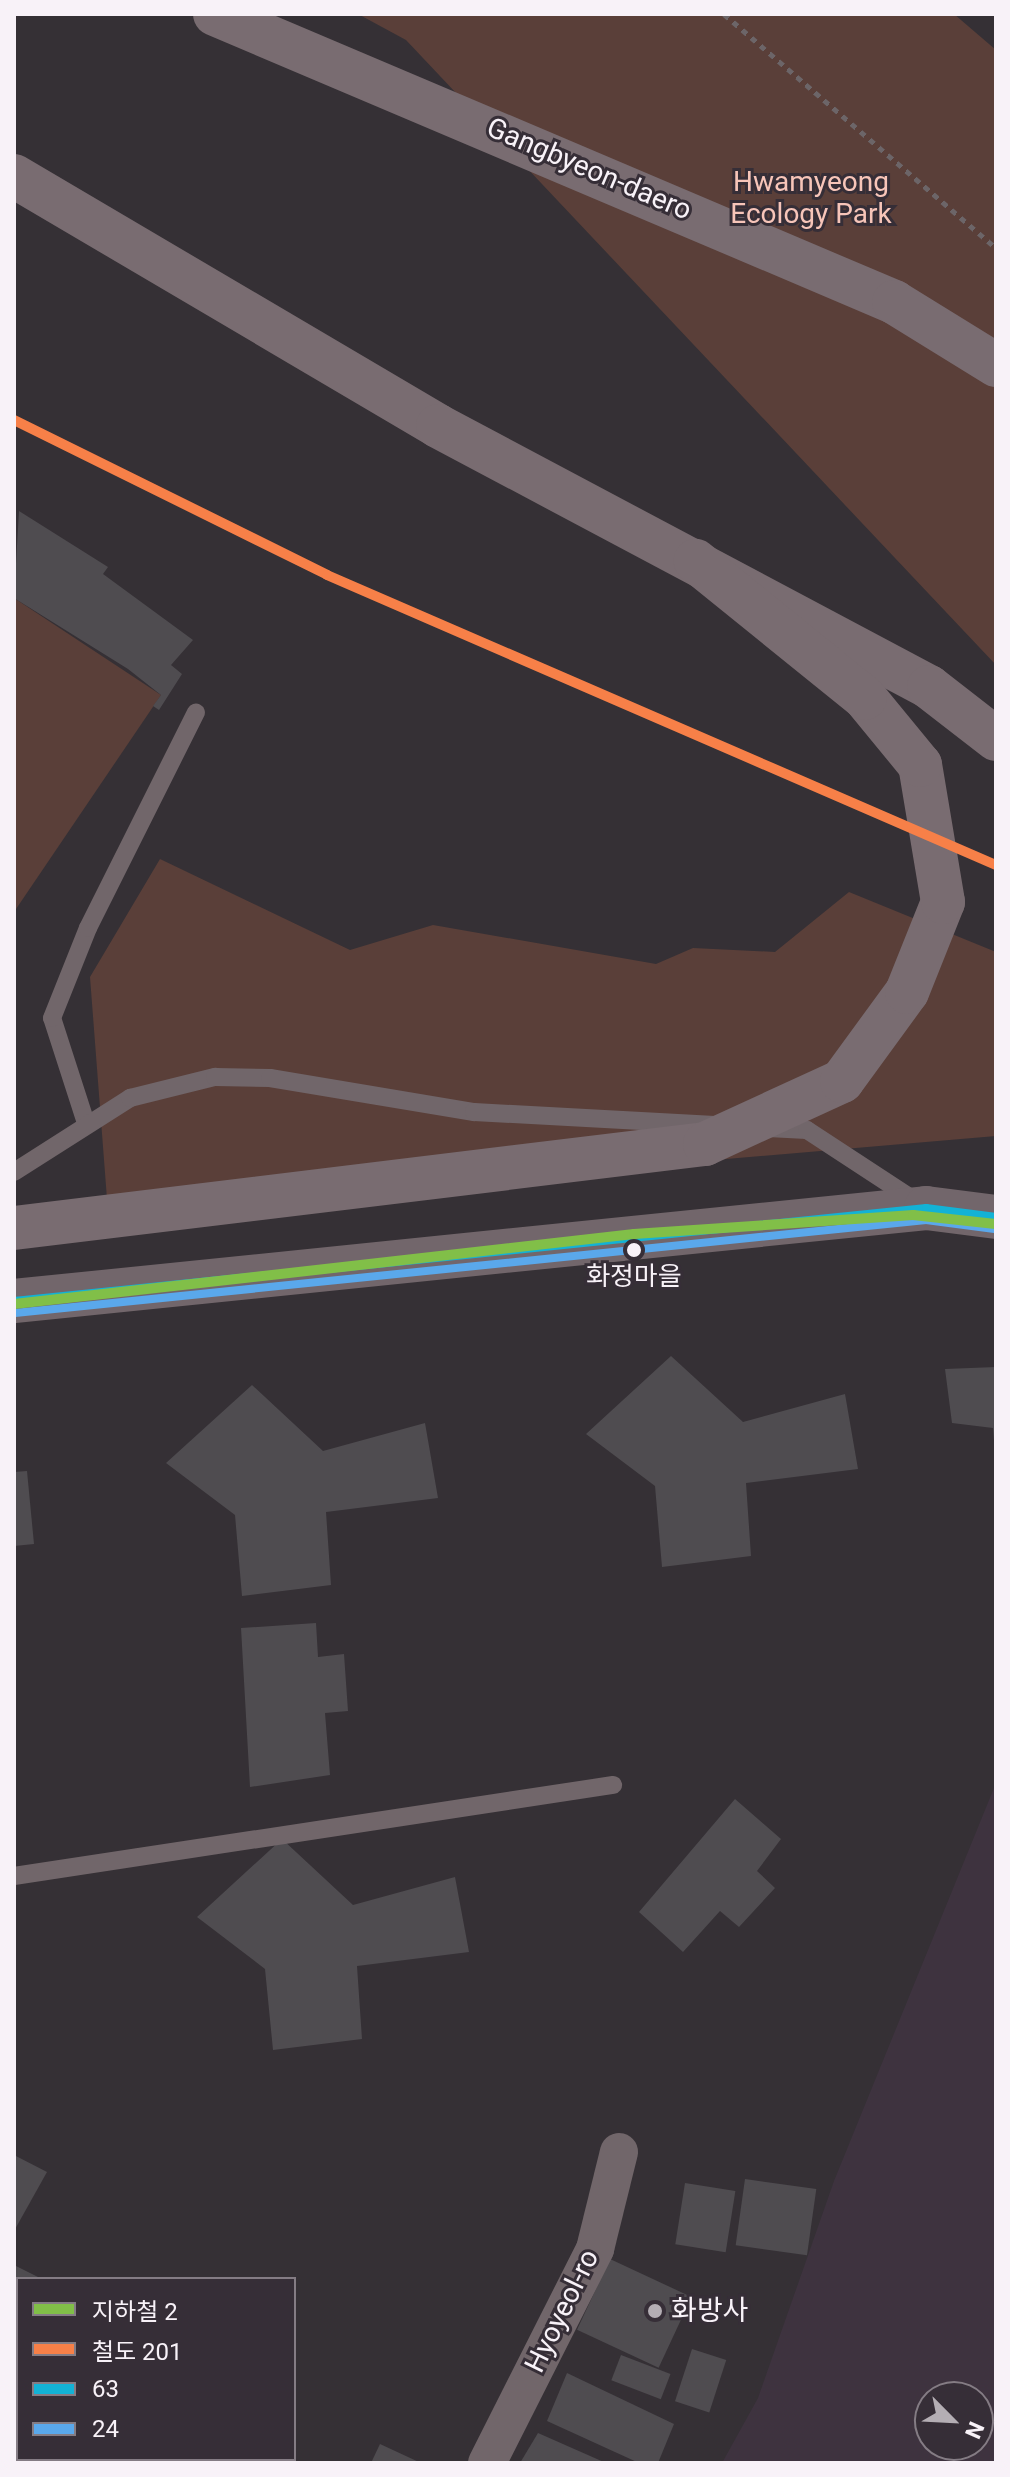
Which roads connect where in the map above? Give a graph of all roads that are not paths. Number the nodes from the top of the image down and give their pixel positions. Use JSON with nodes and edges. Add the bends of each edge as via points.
{"nodes":[{"id":1,"x":215,"y":14,"type":"edge"},
{"id":2,"x":14,"y":176,"type":"edge"},
{"id":3,"x":996,"y":365,"type":"edge"},
{"id":4,"x":696,"y":561,"type":"junction"},
{"id":5,"x":196,"y":712,"type":"dead end"},
{"id":6,"x":996,"y":739,"type":"edge"},
{"id":7,"x":86,"y":1123,"type":"junction"},
{"id":8,"x":14,"y":1172,"type":"edge"},
{"id":9,"x":926,"y":1208,"type":"junction"},
{"id":10,"x":996,"y":1217,"type":"edge"},
{"id":11,"x":14,"y":1228,"type":"edge"},
{"id":12,"x":14,"y":1301,"type":"edge"},
{"id":13,"x":613,"y":1785,"type":"dead end"},
{"id":14,"x":14,"y":1876,"type":"edge"},
{"id":15,"x":619,"y":2152,"type":"dead end"},
{"id":16,"x":487,"y":2463,"type":"edge"}],
"edges":[{"from":1,"to":3,"type":"highway","name":"Gangbyeon-daero","via":[[880,296]]},
{"from":2,"to":4,"type":"highway","via":[[438,426]]},
{"from":4,"to":6,"type":"highway","bridge":true,"via":[[929,687]]},
{"from":4,"to":11,"type":"highway","bridge":true,"via":[[865,698],[920,765],[943,902],[907,992],[842,1081],[705,1144]]},
{"from":5,"to":7,"type":"lane","via":[[52,1018]]},
{"from":7,"to":8,"type":"lane"},
{"from":7,"to":9,"type":"lane","via":[[130,1098],[215,1077],[270,1078],[474,1112],[807,1130]]},
{"from":9,"to":10,"type":"main road"},
{"from":9,"to":12,"type":"main road"},
{"from":13,"to":14,"type":"lane"},
{"from":15,"to":16,"type":"street","name":"Hyoyeol-ro","via":[[595,2249]]}]}
